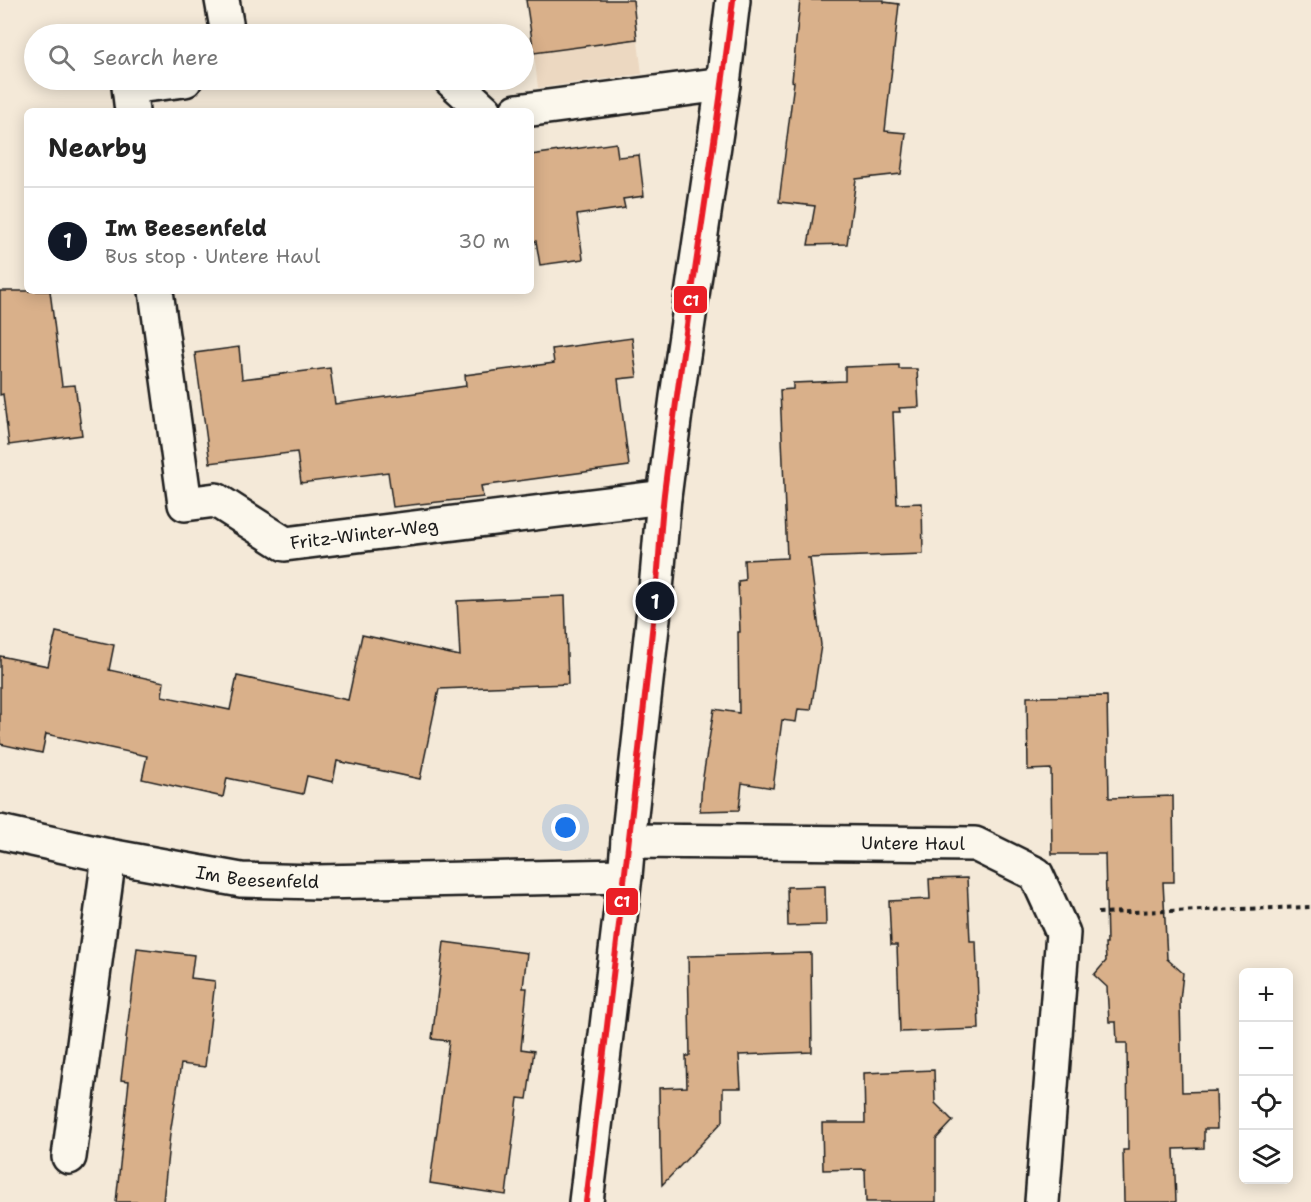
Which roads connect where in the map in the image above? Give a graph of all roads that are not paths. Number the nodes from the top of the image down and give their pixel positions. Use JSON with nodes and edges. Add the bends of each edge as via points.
{"nodes":[{"id":1,"x":222,"y":0,"type":"edge"},
{"id":2,"x":733,"y":0,"type":"edge"},
{"id":3,"x":226,"y":24,"type":"edge"},
{"id":4,"x":723,"y":84,"type":"junction"},
{"id":5,"x":129,"y":90,"type":"edge"},
{"id":6,"x":462,"y":90,"type":"edge"},
{"id":7,"x":132,"y":108,"type":"edge"},
{"id":8,"x":482,"y":108,"type":"edge"},
{"id":9,"x":534,"y":109,"type":"edge"},
{"id":10,"x":156,"y":294,"type":"edge"},
{"id":11,"x":664,"y":497,"type":"junction"},
{"id":12,"x":0,"y":832,"type":"edge"},
{"id":13,"x":628,"y":841,"type":"junction"},
{"id":14,"x":109,"y":856,"type":"junction"},
{"id":15,"x":625,"y":876,"type":"junction"},
{"id":16,"x":69,"y":1157,"type":"dead end"},
{"id":17,"x":586,"y":1202,"type":"edge"},
{"id":18,"x":1042,"y":1202,"type":"edge"}],
"edges":[{"from":1,"to":3,"type":"street"},
{"from":2,"to":4,"type":"street"},
{"from":4,"to":9,"type":"street"},
{"from":4,"to":11,"type":"street"},
{"from":5,"to":7,"type":"street"},
{"from":6,"to":8,"type":"street"},
{"from":10,"to":11,"type":"street","name":"Fritz-Winter-Weg","via":[[185,504],[216,500],[285,544]]},
{"from":11,"to":13,"type":"street"},
{"from":12,"to":14,"type":"street","name":"Im Beesenfeld"},
{"from":13,"to":15,"type":"street"},
{"from":13,"to":18,"type":"street","name":"Untere Haul","via":[[975,844],[1036,874],[1063,933]]},
{"from":14,"to":15,"type":"street","name":"Im Beesenfeld","via":[[241,880]]},
{"from":14,"to":16,"type":"street"},
{"from":15,"to":17,"type":"street"}]}
